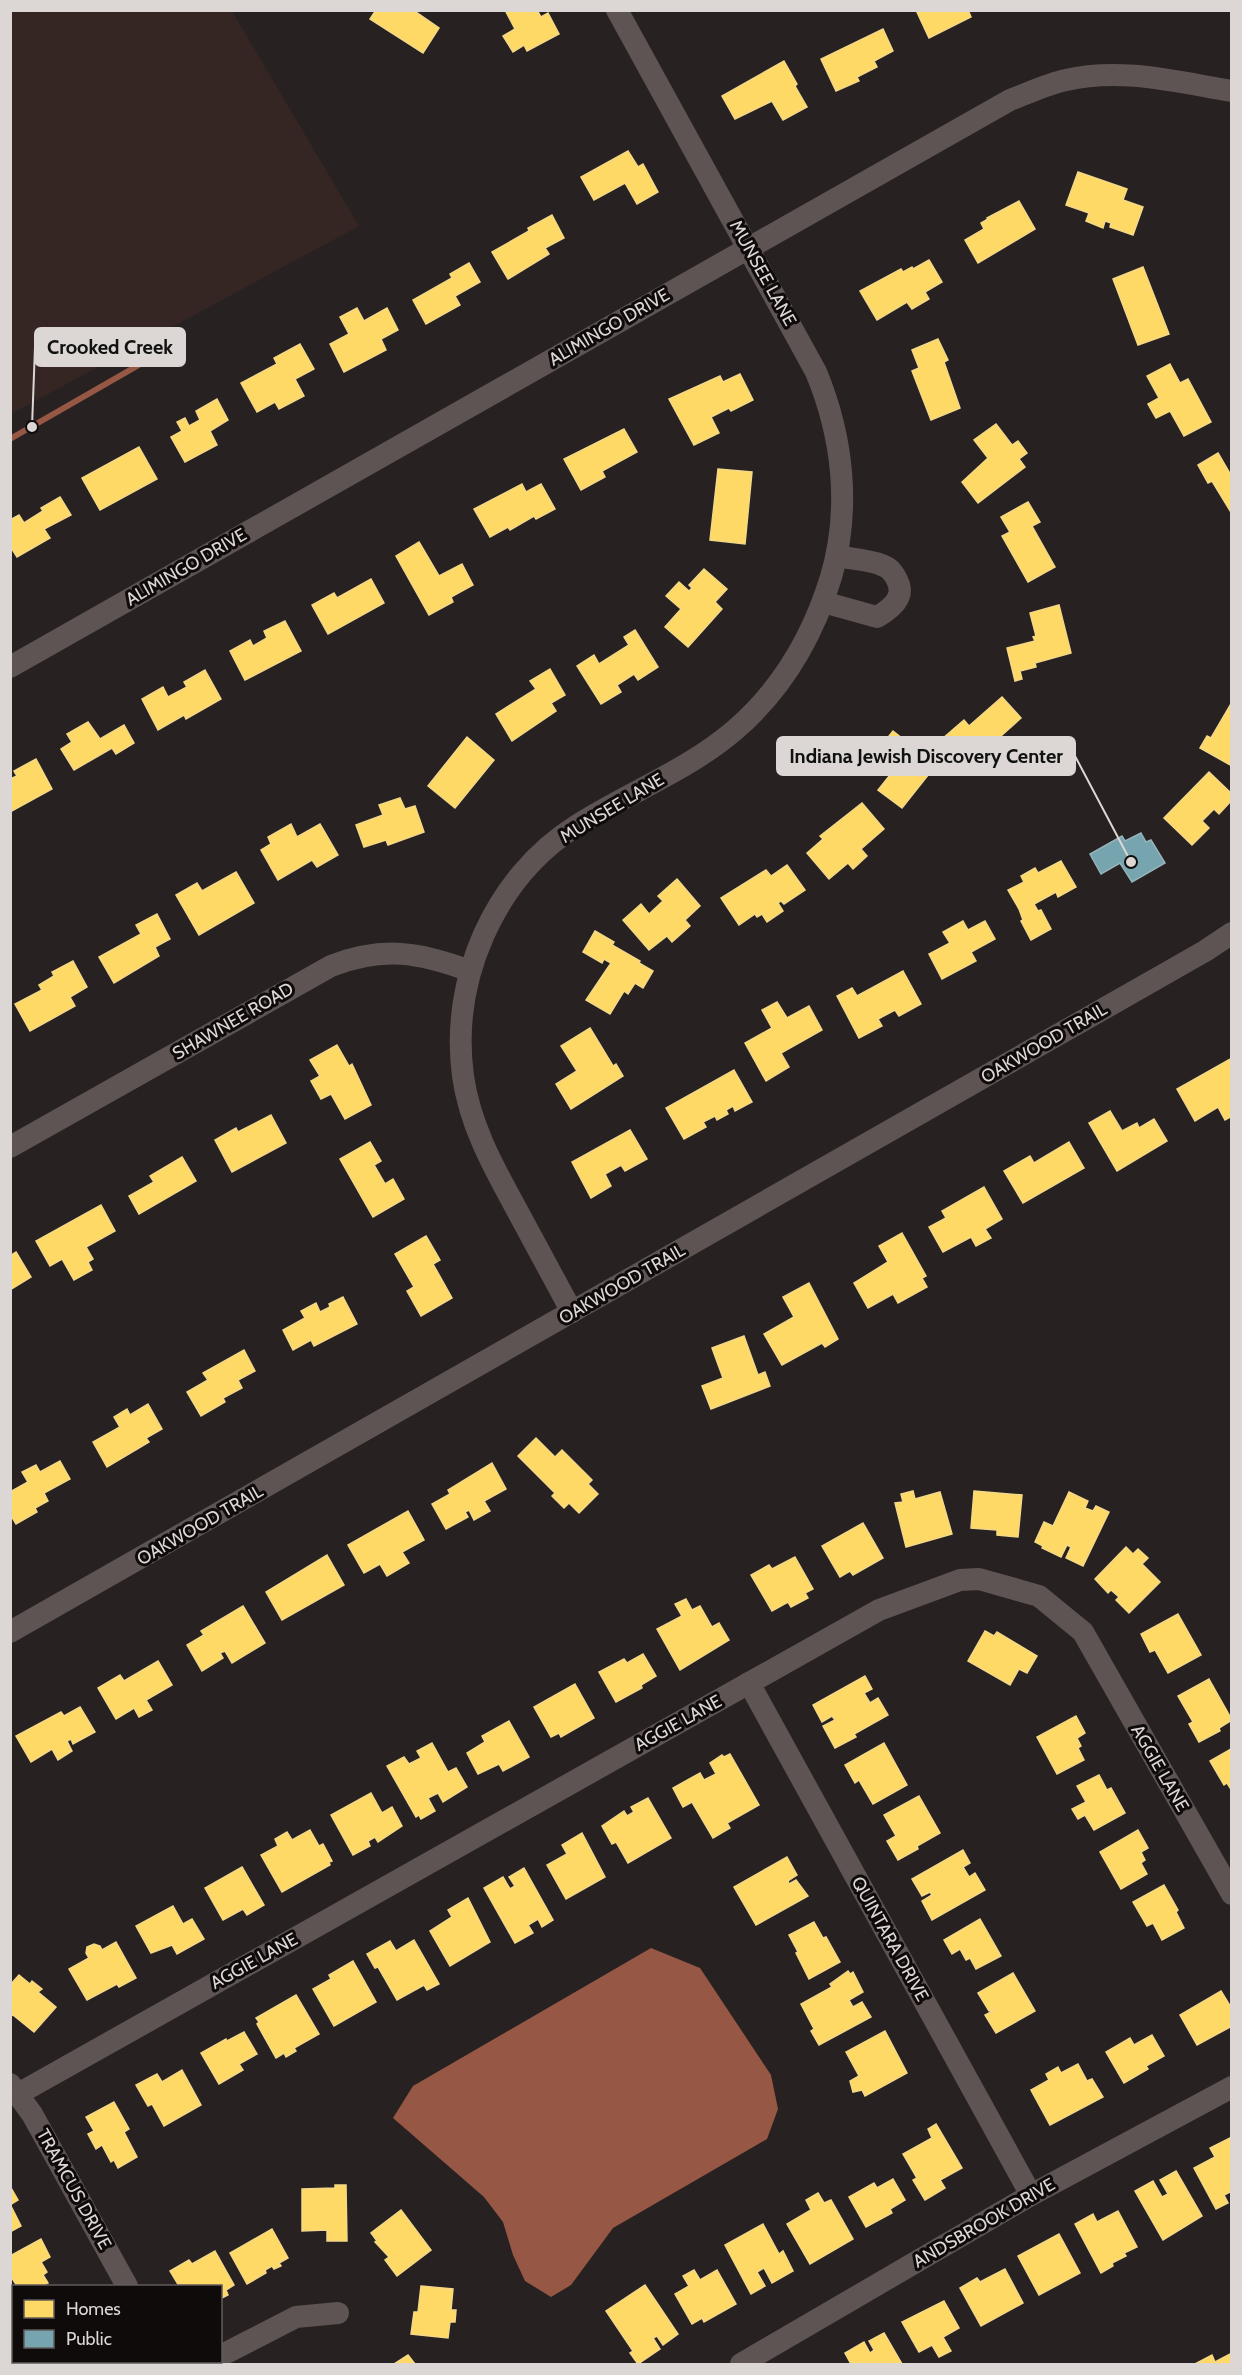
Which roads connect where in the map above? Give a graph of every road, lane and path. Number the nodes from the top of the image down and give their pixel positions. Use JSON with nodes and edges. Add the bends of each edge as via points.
{"nodes":[{"id":1,"x":617,"y":10,"type":"edge"},
{"id":2,"x":1232,"y":91,"type":"edge"},
{"id":3,"x":749,"y":248,"type":"junction"},
{"id":4,"x":837,"y":556,"type":"junction"},
{"id":5,"x":823,"y":602,"type":"junction"},
{"id":6,"x":10,"y":667,"type":"edge"},
{"id":7,"x":1232,"y":933,"type":"edge"},
{"id":8,"x":470,"y":971,"type":"junction"},
{"id":9,"x":10,"y":1147,"type":"edge"},
{"id":10,"x":572,"y":1312,"type":"junction"},
{"id":11,"x":10,"y":1632,"type":"edge"},
{"id":12,"x":749,"y":1683,"type":"junction"},
{"id":13,"x":1232,"y":1894,"type":"edge"},
{"id":14,"x":1232,"y":2087,"type":"edge"},
{"id":15,"x":14,"y":2089,"type":"edge"},
{"id":16,"x":1030,"y":2195,"type":"junction"},
{"id":17,"x":126,"y":2285,"type":"edge"},
{"id":18,"x":338,"y":2313,"type":"dead end"},
{"id":19,"x":222,"y":2355,"type":"edge"},
{"id":20,"x":741,"y":2364,"type":"edge"}],
"edges":[{"from":1,"to":3,"type":"street","name":"MUNSEE LANE"},
{"from":2,"to":3,"type":"street","name":"ALIMINGO DRIVE","via":[[1132,75],[1084,77],[1046,85],[993,109]]},
{"from":3,"to":4,"type":"street","name":"MUNSEE LANE","via":[[808,355],[832,416],[843,482]]},
{"from":3,"to":6,"type":"street","name":"ALIMINGO DRIVE"},
{"from":4,"to":5,"type":"street","name":"MUNSEE LANE"},
{"from":4,"to":5,"type":"street","via":[[885,566],[901,587],[898,598],[877,617]]},
{"from":5,"to":8,"type":"street","name":"MUNSEE LANE","via":[[804,646],[783,678],[739,727],[693,760],[576,826],[545,849],[513,885],[492,917]]},
{"from":7,"to":10,"type":"street","name":"OAKWOOD TRAIL"},
{"from":8,"to":9,"type":"street","name":"SHAWNEE ROAD","via":[[414,954],[367,955],[340,962]]},
{"from":8,"to":10,"type":"street","name":"MUNSEE LANE","via":[[460,1049],[472,1116],[486,1153]]},
{"from":10,"to":11,"type":"street","name":"OAKWOOD TRAIL"},
{"from":12,"to":13,"type":"street","name":"AGGIE LANE","via":[[879,1610],[960,1580],[979,1579],[1039,1596],[1083,1632]]},
{"from":12,"to":15,"type":"street","name":"AGGIE LANE"},
{"from":12,"to":16,"type":"street","name":"QUINTARA DRIVE"},
{"from":14,"to":16,"type":"street","name":"ANDSBROOK DRIVE"},
{"from":15,"to":17,"type":"street","name":"TRAMCUS DRIVE","via":[[32,2114]]},
{"from":16,"to":20,"type":"street","name":"ANDSBROOK DRIVE"},
{"from":18,"to":19,"type":"street","via":[[296,2317]]}]}
